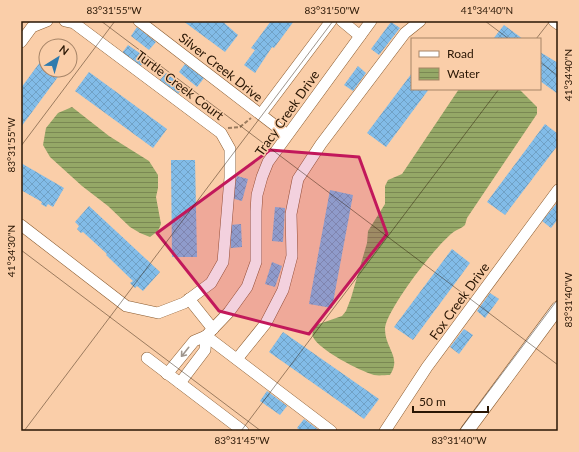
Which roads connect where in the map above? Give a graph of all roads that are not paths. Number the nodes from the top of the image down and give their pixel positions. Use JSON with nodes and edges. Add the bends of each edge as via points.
{"nodes":[{"id":1,"x":47,"y":21,"type":"edge"},
{"id":2,"x":139,"y":21,"type":"edge"},
{"id":3,"x":331,"y":21,"type":"edge"},
{"id":4,"x":342,"y":21,"type":"edge"},
{"id":5,"x":372,"y":21,"type":"edge"},
{"id":6,"x":420,"y":21,"type":"edge"},
{"id":7,"x":554,"y":21,"type":"edge"},
{"id":8,"x":72,"y":22,"type":"edge"},
{"id":9,"x":558,"y":24,"type":"edge"},
{"id":10,"x":360,"y":36,"type":"junction"},
{"id":11,"x":21,"y":42,"type":"edge"},
{"id":12,"x":259,"y":113,"type":"junction"},
{"id":13,"x":286,"y":134,"type":"junction"},
{"id":14,"x":558,"y":190,"type":"edge"},
{"id":15,"x":21,"y":225,"type":"edge"},
{"id":16,"x":189,"y":299,"type":"junction"},
{"id":17,"x":558,"y":308,"type":"edge"},
{"id":18,"x":210,"y":332,"type":"junction"},
{"id":19,"x":146,"y":358,"type":"dead end"},
{"id":20,"x":237,"y":359,"type":"junction"},
{"id":21,"x":167,"y":374,"type":"junction"},
{"id":22,"x":180,"y":383,"type":"junction"},
{"id":23,"x":242,"y":431,"type":"edge"},
{"id":24,"x":331,"y":431,"type":"edge"},
{"id":25,"x":385,"y":431,"type":"edge"},
{"id":26,"x":467,"y":431,"type":"edge"}],
"edges":[{"from":1,"to":11,"type":"street","via":[[32,27]]},
{"from":2,"to":12,"type":"street","name":"Silver Creek Drive"},
{"from":3,"to":12,"type":"street"},
{"from":4,"to":10,"type":"street"},
{"from":5,"to":10,"type":"street","name":"Tracy Creek Drive"},
{"from":6,"to":20,"type":"street","via":[[405,34],[307,163],[298,179],[291,214],[292,256],[283,290],[266,323]]},
{"from":7,"to":9,"type":"street"},
{"from":8,"to":16,"type":"street","name":"Turtle Creek Court","via":[[221,133],[230,150],[223,262],[211,283]]},
{"from":10,"to":13,"type":"street","name":"Tracy Creek Drive"},
{"from":12,"to":13,"type":"street","name":"Silver Creek Drive"},
{"from":13,"to":18,"type":"street","name":"Tracy Creek Drive","via":[[268,162],[262,177],[256,211],[256,262],[252,275],[239,299]]},
{"from":14,"to":25,"type":"street","name":"Fox Creek Drive","via":[[427,367]]},
{"from":15,"to":16,"type":"street","name":"Turtle Creek Court","via":[[126,306],[158,312]]},
{"from":16,"to":18,"type":"street"},
{"from":17,"to":26,"type":"street"},
{"from":18,"to":20,"type":"street"},
{"from":18,"to":21,"type":"street","name":"Tracy Creek Drive","one_way":true,"via":[[194,341]]},
{"from":18,"to":22,"type":"street","name":"Tracy Creek Drive","via":[[205,350]]},
{"from":19,"to":21,"type":"street"},
{"from":20,"to":24,"type":"street"},
{"from":21,"to":22,"type":"street"},
{"from":22,"to":23,"type":"street"}]}
